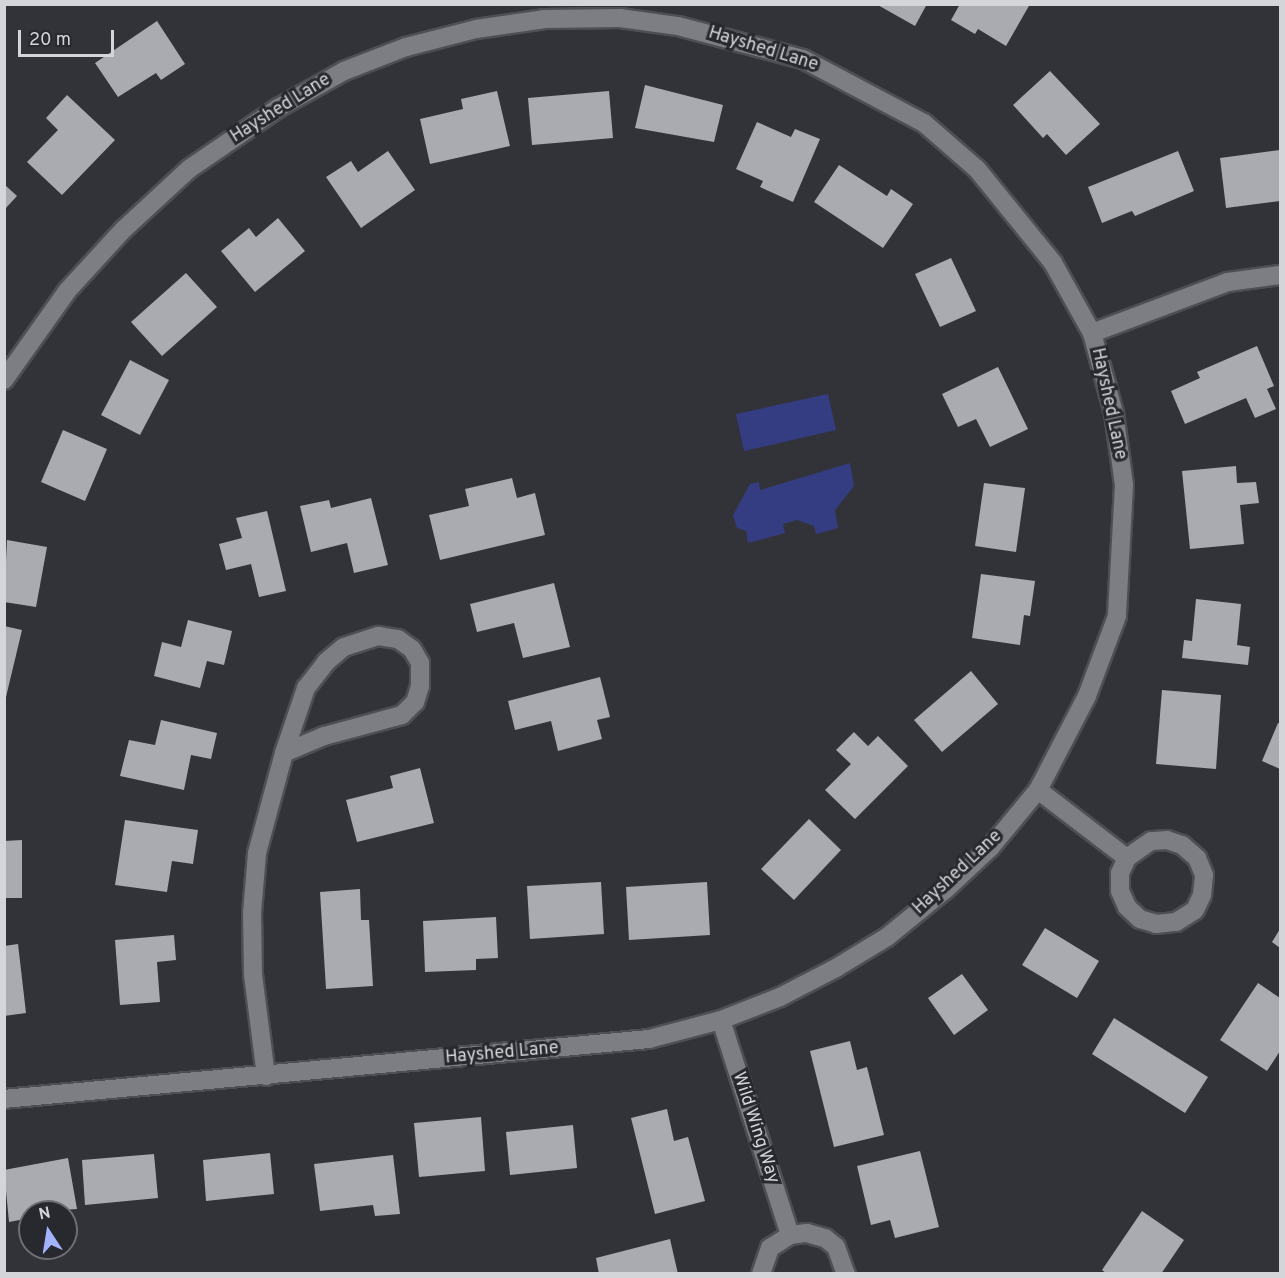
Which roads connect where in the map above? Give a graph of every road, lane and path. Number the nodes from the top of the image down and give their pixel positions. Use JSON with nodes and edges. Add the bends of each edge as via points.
{"nodes":[{"id":1,"x":1281,"y":275,"type":"edge"},
{"id":2,"x":1092,"y":333,"type":"junction"},
{"id":3,"x":4,"y":380,"type":"edge"},
{"id":4,"x":284,"y":753,"type":"junction"},
{"id":5,"x":1038,"y":790,"type":"junction"},
{"id":6,"x":1127,"y":858,"type":"junction"},
{"id":7,"x":721,"y":1020,"type":"junction"},
{"id":8,"x":266,"y":1076,"type":"junction"},
{"id":9,"x":4,"y":1099,"type":"edge"},
{"id":10,"x":790,"y":1235,"type":"junction"},
{"id":11,"x":761,"y":1274,"type":"edge"},
{"id":12,"x":846,"y":1274,"type":"edge"}],
"edges":[{"from":1,"to":2,"type":"street","via":[[1228,282]]},
{"from":2,"to":3,"type":"street","name":"Hayshed Lane","via":[[1053,263],[1025,224],[977,169],[924,123],[803,59],[742,41],[620,18],[545,19],[476,29],[406,47],[344,71],[254,124],[189,169],[123,230],[68,290]]},
{"from":2,"to":5,"type":"street","name":"Hayshed Lane","via":[[1114,413],[1124,485],[1117,616],[1087,696]]},
{"from":4,"to":4,"type":"street","via":[[306,688],[326,662],[352,643],[378,636],[398,639],[412,649],[420,663],[420,686],[416,702],[402,715],[324,736]]},
{"from":4,"to":8,"type":"street","via":[[257,853],[252,913],[253,974]]},
{"from":5,"to":6,"type":"street"},
{"from":5,"to":7,"type":"street","name":"Hayshed Lane","via":[[990,848],[887,937],[780,997]]},
{"from":6,"to":6,"type":"street","via":[[1120,873],[1120,891],[1127,907],[1140,919],[1156,924],[1176,922],[1195,910],[1202,895],[1204,875],[1197,858],[1182,845],[1167,840],[1151,841]]},
{"from":7,"to":8,"type":"street","name":"Hayshed Lane","via":[[649,1039]]},
{"from":7,"to":10,"type":"street","name":"Wild Wing Way"},
{"from":8,"to":9,"type":"street","name":"Hayshed Lane"},
{"from":10,"to":11,"type":"street","via":[[771,1248]]},
{"from":10,"to":12,"type":"street","via":[[807,1233],[825,1238],[836,1247]]}]}
